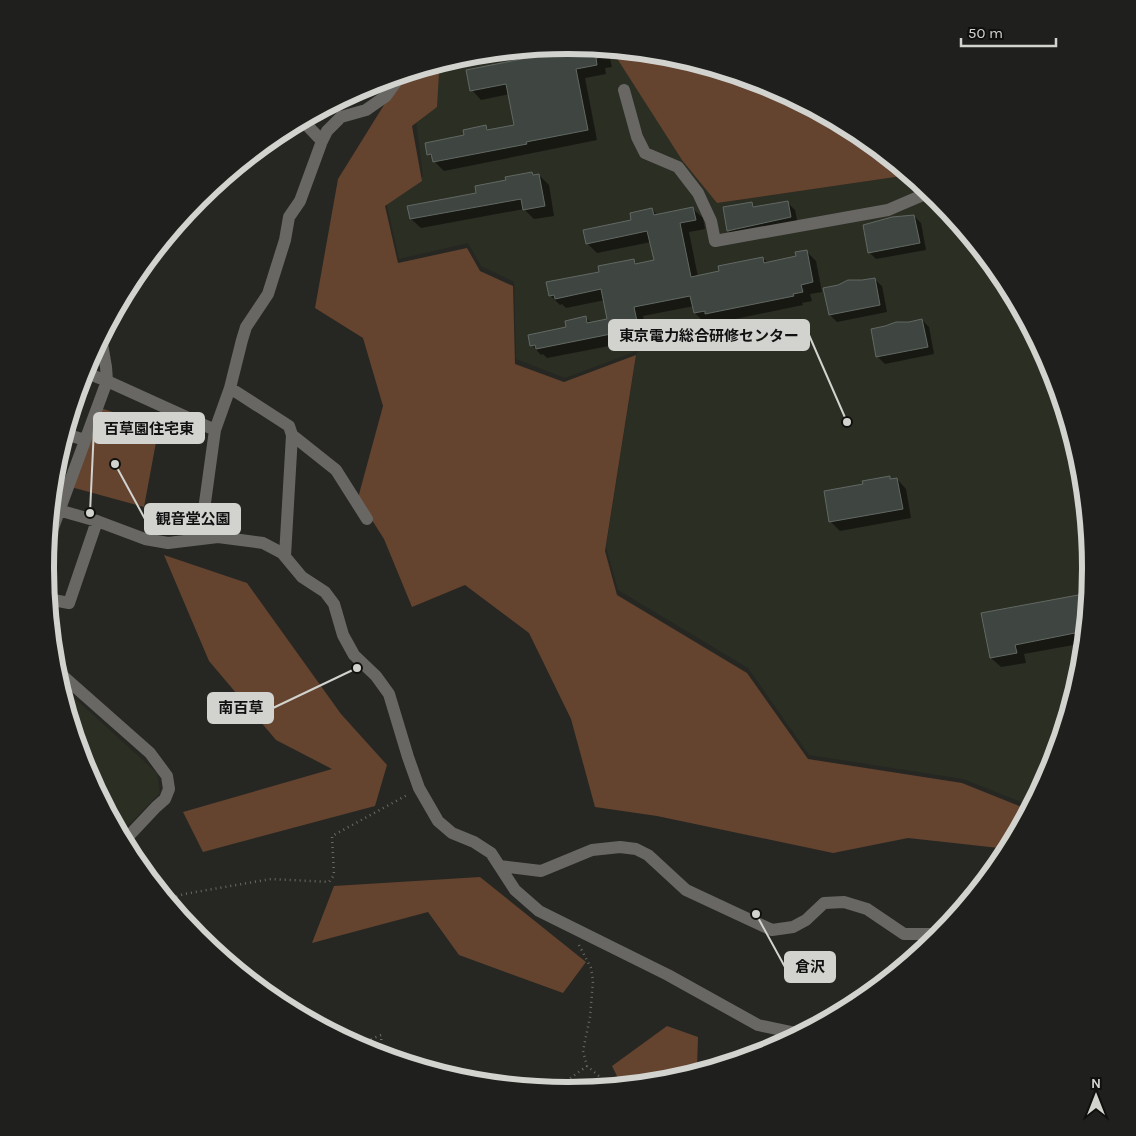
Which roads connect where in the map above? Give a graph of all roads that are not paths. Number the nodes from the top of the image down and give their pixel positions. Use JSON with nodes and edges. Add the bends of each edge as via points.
{"nodes":[{"id":1,"x":394,"y":84,"type":"edge"},
{"id":2,"x":624,"y":90,"type":"dead end"},
{"id":3,"x":307,"y":125,"type":"edge"},
{"id":4,"x":322,"y":141,"type":"junction"},
{"id":5,"x":922,"y":195,"type":"edge"},
{"id":6,"x":103,"y":350,"type":"edge"},
{"id":7,"x":92,"y":375,"type":"edge"},
{"id":8,"x":107,"y":381,"type":"junction"},
{"id":9,"x":230,"y":388,"type":"junction"},
{"id":10,"x":215,"y":430,"type":"junction"},
{"id":11,"x":292,"y":435,"type":"junction"},
{"id":12,"x":71,"y":436,"type":"edge"},
{"id":13,"x":85,"y":440,"type":"junction"},
{"id":14,"x":58,"y":502,"type":"edge"},
{"id":15,"x":57,"y":510,"type":"edge"},
{"id":16,"x":366,"y":519,"type":"dead end"},
{"id":17,"x":96,"y":521,"type":"junction"},
{"id":18,"x":200,"y":538,"type":"junction"},
{"id":19,"x":285,"y":556,"type":"junction"},
{"id":20,"x":55,"y":600,"type":"edge"},
{"id":21,"x":66,"y":679,"type":"edge"},
{"id":22,"x":129,"y":836,"type":"edge"},
{"id":23,"x":500,"y":866,"type":"junction"},
{"id":24,"x":930,"y":934,"type":"edge"},
{"id":25,"x":789,"y":1032,"type":"edge"}],
"edges":[{"from":1,"to":4,"type":"street","via":[[386,96],[366,110],[340,117]]},
{"from":2,"to":5,"type":"street","via":[[645,154],[678,167],[698,193],[711,221],[715,242],[888,210]]},
{"from":3,"to":4,"type":"street"},
{"from":4,"to":9,"type":"street","via":[[300,201],[289,217],[268,294],[246,327]]},
{"from":6,"to":8,"type":"street"},
{"from":7,"to":8,"type":"street"},
{"from":8,"to":10,"type":"street"},
{"from":8,"to":13,"type":"street"},
{"from":9,"to":10,"type":"street"},
{"from":9,"to":11,"type":"street","via":[[289,426]]},
{"from":10,"to":18,"type":"street"},
{"from":11,"to":16,"type":"street","via":[[336,470]]},
{"from":11,"to":19,"type":"street"},
{"from":12,"to":13,"type":"street"},
{"from":13,"to":14,"type":"street"},
{"from":15,"to":17,"type":"street"},
{"from":17,"to":18,"type":"street","via":[[145,539],[168,543]]},
{"from":17,"to":20,"type":"street","via":[[69,604]]},
{"from":18,"to":19,"type":"street","via":[[263,543]]},
{"from":19,"to":23,"type":"street","via":[[302,577],[325,592],[334,604],[343,635],[354,655],[389,694],[419,788],[438,821],[452,834],[491,853]]},
{"from":21,"to":22,"type":"street","via":[[150,753],[167,776],[166,799]]},
{"from":23,"to":24,"type":"street","via":[[541,871],[592,850],[636,849],[648,855],[686,890],[772,930],[792,927],[806,920],[824,903],[844,902],[867,909],[904,934]]},
{"from":23,"to":25,"type":"street","via":[[515,890],[539,911],[668,975],[758,1025]]}]}
